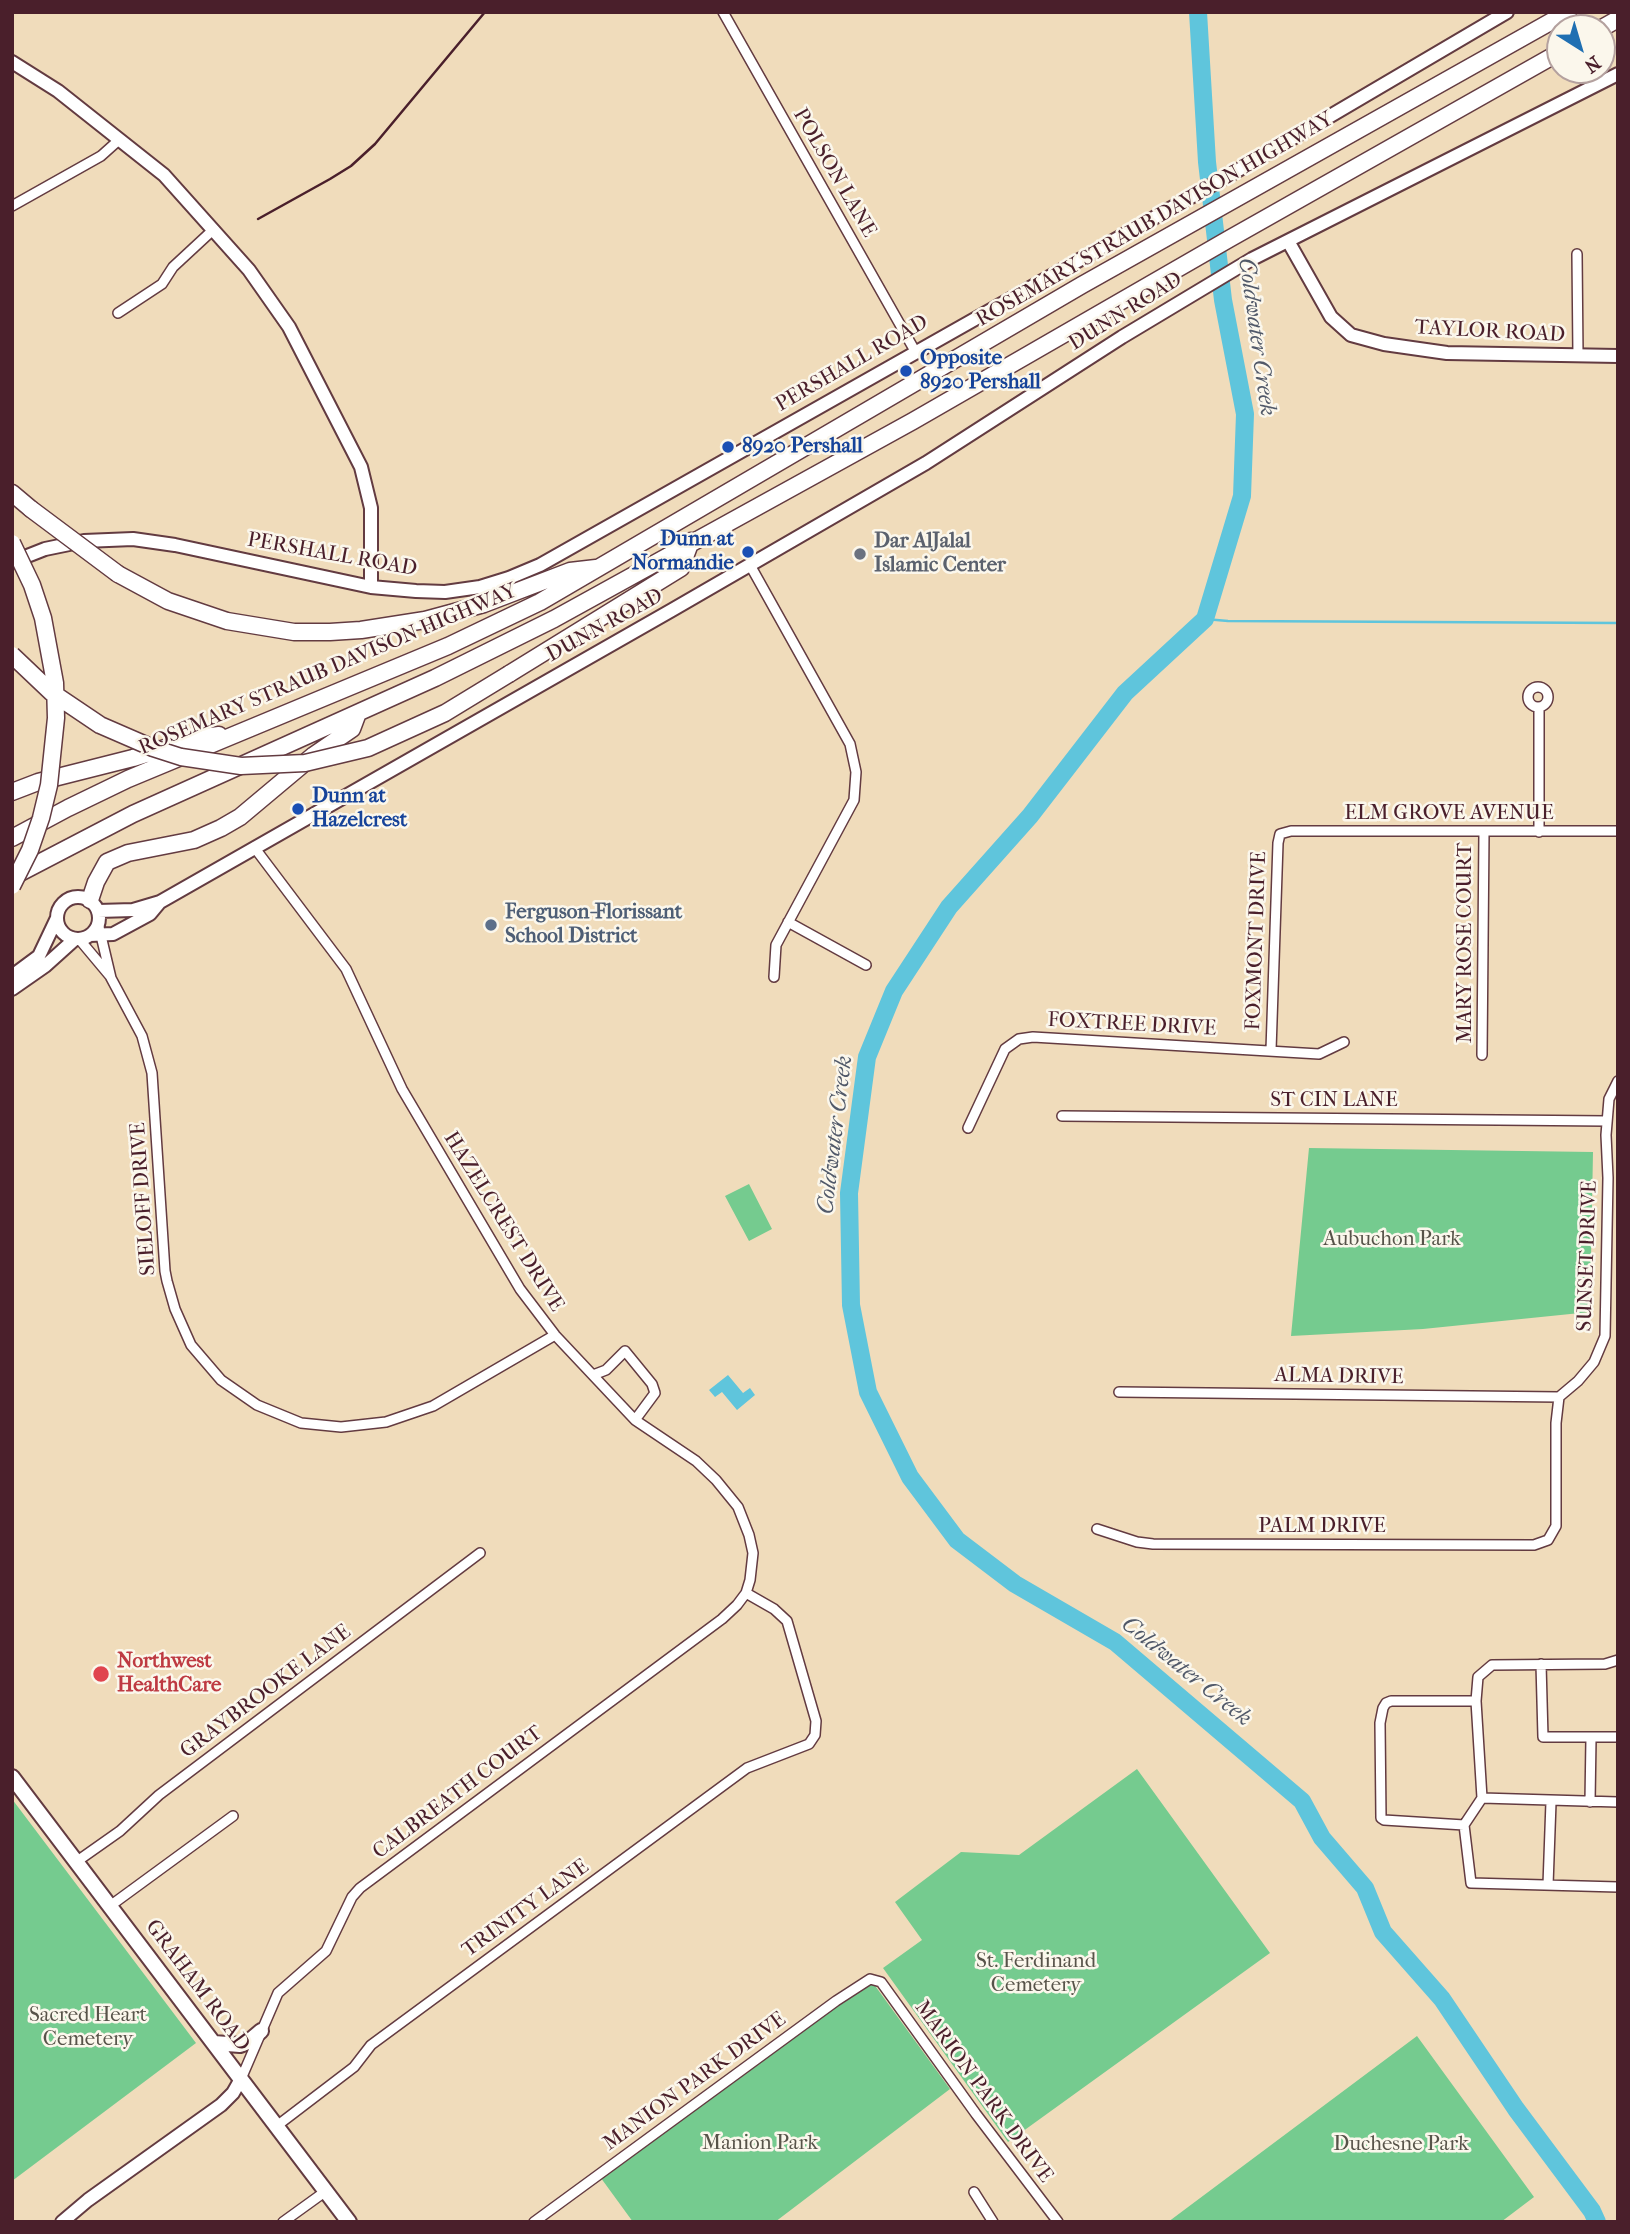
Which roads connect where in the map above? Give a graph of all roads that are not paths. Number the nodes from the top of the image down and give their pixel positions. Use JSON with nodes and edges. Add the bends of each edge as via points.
{"nodes":[{"id":1,"x":723,"y":12,"type":"edge"},
{"id":2,"x":1507,"y":12,"type":"edge"},
{"id":3,"x":1568,"y":12,"type":"edge"},
{"id":4,"x":1546,"y":60,"type":"edge"},
{"id":5,"x":12,"y":62,"type":"edge"},
{"id":6,"x":1618,"y":74,"type":"edge"},
{"id":7,"x":120,"y":139,"type":"junction"},
{"id":8,"x":12,"y":206,"type":"edge"},
{"id":9,"x":214,"y":229,"type":"junction"},
{"id":10,"x":1288,"y":241,"type":"junction"},
{"id":11,"x":1577,"y":254,"type":"dead end"},
{"id":12,"x":118,"y":313,"type":"dead end"},
{"id":13,"x":915,"y":351,"type":"junction"},
{"id":14,"x":1578,"y":356,"type":"junction"},
{"id":15,"x":1618,"y":356,"type":"edge"},
{"id":16,"x":12,"y":493,"type":"edge"},
{"id":17,"x":691,"y":541,"type":"junction"},
{"id":18,"x":12,"y":543,"type":"edge"},
{"id":19,"x":12,"y":562,"type":"edge"},
{"id":20,"x":750,"y":565,"type":"junction"},
{"id":21,"x":602,"y":568,"type":"junction"},
{"id":22,"x":371,"y":587,"type":"junction"},
{"id":23,"x":12,"y":654,"type":"edge"},
{"id":24,"x":1539,"y":707,"type":"dead end"},
{"id":25,"x":358,"y":713,"type":"junction"},
{"id":26,"x":239,"y":733,"type":"junction"},
{"id":27,"x":12,"y":792,"type":"edge"},
{"id":28,"x":1618,"y":831,"type":"edge"},
{"id":29,"x":1484,"y":832,"type":"junction"},
{"id":30,"x":1539,"y":832,"type":"junction"},
{"id":31,"x":1280,"y":834,"type":"joint"},
{"id":32,"x":12,"y":838,"type":"edge"},
{"id":33,"x":254,"y":847,"type":"junction"},
{"id":34,"x":12,"y":877,"type":"edge"},
{"id":35,"x":12,"y":886,"type":"edge"},
{"id":36,"x":160,"y":902,"type":"junction"},
{"id":37,"x":57,"y":918,"type":"junction"},
{"id":38,"x":788,"y":922,"type":"junction"},
{"id":39,"x":90,"y":926,"type":"junction"},
{"id":40,"x":866,"y":965,"type":"dead end"},
{"id":41,"x":12,"y":976,"type":"edge"},
{"id":42,"x":775,"y":977,"type":"dead end"},
{"id":43,"x":111,"y":978,"type":"junction"},
{"id":44,"x":12,"y":989,"type":"edge"},
{"id":45,"x":1344,"y":1042,"type":"dead end"},
{"id":46,"x":1271,"y":1050,"type":"junction"},
{"id":47,"x":1482,"y":1055,"type":"dead end"},
{"id":48,"x":1618,"y":1082,"type":"edge"},
{"id":49,"x":1062,"y":1116,"type":"dead end"},
{"id":50,"x":1607,"y":1121,"type":"junction"},
{"id":51,"x":968,"y":1128,"type":"dead end"},
{"id":52,"x":1613,"y":1178,"type":"edge"},
{"id":53,"x":555,"y":1335,"type":"junction"},
{"id":54,"x":593,"y":1375,"type":"junction"},
{"id":55,"x":1119,"y":1392,"type":"dead end"},
{"id":56,"x":1559,"y":1396,"type":"junction"},
{"id":57,"x":635,"y":1420,"type":"junction"},
{"id":58,"x":1097,"y":1529,"type":"dead end"},
{"id":59,"x":480,"y":1553,"type":"dead end"},
{"id":60,"x":750,"y":1580,"type":"joint"},
{"id":61,"x":746,"y":1593,"type":"junction"},
{"id":62,"x":1618,"y":1660,"type":"edge"},
{"id":63,"x":1541,"y":1664,"type":"junction"},
{"id":64,"x":1476,"y":1701,"type":"junction"},
{"id":65,"x":1618,"y":1737,"type":"edge"},
{"id":66,"x":1591,"y":1738,"type":"junction"},
{"id":67,"x":12,"y":1777,"type":"edge"},
{"id":68,"x":1482,"y":1798,"type":"junction"},
{"id":69,"x":1551,"y":1802,"type":"junction"},
{"id":70,"x":1590,"y":1802,"type":"junction"},
{"id":71,"x":1618,"y":1802,"type":"edge"},
{"id":72,"x":233,"y":1816,"type":"dead end"},
{"id":73,"x":1464,"y":1825,"type":"junction"},
{"id":74,"x":76,"y":1862,"type":"junction"},
{"id":75,"x":1548,"y":1885,"type":"junction"},
{"id":76,"x":1618,"y":1888,"type":"edge"},
{"id":77,"x":110,"y":1906,"type":"junction"},
{"id":78,"x":881,"y":1982,"type":"joint"},
{"id":79,"x":261,"y":2031,"type":"junction"},
{"id":80,"x":214,"y":2043,"type":"junction"},
{"id":81,"x":241,"y":2080,"type":"junction"},
{"id":82,"x":278,"y":2125,"type":"junction"},
{"id":83,"x":326,"y":2190,"type":"junction"},
{"id":84,"x":974,"y":2192,"type":"dead end"},
{"id":85,"x":62,"y":2222,"type":"edge"},
{"id":86,"x":284,"y":2222,"type":"edge"},
{"id":87,"x":349,"y":2222,"type":"edge"},
{"id":88,"x":534,"y":2222,"type":"edge"},
{"id":89,"x":993,"y":2222,"type":"edge"},
{"id":90,"x":1058,"y":2222,"type":"edge"}],
"edges":[{"from":1,"to":13,"type":"street","name":"POLSON LANE"},
{"from":2,"to":13,"type":"street","name":"PERSHALL ROAD","via":[[1235,172]]},
{"from":3,"to":21,"type":"highway","name":"ROSEMARY STRAUB DAVISON HIGHWAY","via":[[1194,220]]},
{"from":4,"to":17,"type":"highway","name":"ROSEMARY STRAUB DAVISON HIGHWAY","via":[[913,421]]},
{"from":5,"to":7,"type":"street"},
{"from":6,"to":10,"type":"street","name":"DUNN ROAD"},
{"from":7,"to":8,"type":"street","via":[[101,156]]},
{"from":7,"to":9,"type":"street","via":[[164,175]]},
{"from":9,"to":12,"type":"street","via":[[173,267],[162,284]]},
{"from":9,"to":22,"type":"street","via":[[289,327],[361,467],[371,508]]},
{"from":10,"to":14,"type":"street","name":"TAYLOR ROAD","via":[[1331,317],[1351,335],[1447,354]]},
{"from":10,"to":20,"type":"street","name":"DUNN ROAD","via":[[1196,290],[926,463]]},
{"from":11,"to":14,"type":"street"},
{"from":13,"to":22,"type":"street","name":"PERSHALL ROAD","via":[[540,565],[489,584],[445,592]]},
{"from":14,"to":15,"type":"street","name":"TAYLOR ROAD"},
{"from":16,"to":21,"type":"highway","bridge":true,"via":[[118,574],[168,601],[227,621],[294,632],[361,630],[425,620],[504,598],[570,571]]},
{"from":17,"to":23,"type":"highway","bridge":true,"via":[[681,568],[445,713],[368,748],[305,763],[241,766],[153,748],[74,709]]},
{"from":17,"to":25,"type":"highway","name":"ROSEMARY STRAUB DAVISON HIGHWAY","via":[[524,635]]},
{"from":18,"to":35,"type":"highway","bridge":true,"via":[[43,618],[55,683],[56,718],[41,818]]},
{"from":19,"to":22,"type":"street","name":"PERSHALL ROAD","via":[[84,541],[133,539]]},
{"from":20,"to":33,"type":"street","name":"DUNN ROAD"},
{"from":20,"to":38,"type":"street","via":[[850,744],[856,772],[854,800]]},
{"from":21,"to":26,"type":"highway","name":"ROSEMARY STRAUB DAVISON HIGHWAY","via":[[449,646]]},
{"from":24,"to":30,"type":"street"},
{"from":25,"to":34,"type":"highway","name":"ROSEMARY STRAUB DAVISON HIGHWAY","via":[[122,819]]},
{"from":25,"to":39,"type":"highway","via":[[352,729],[240,817],[194,840],[107,862],[96,882]]},
{"from":26,"to":27,"type":"highway","via":[[197,737]]},
{"from":26,"to":32,"type":"highway","name":"ROSEMARY STRAUB DAVISON HIGHWAY","via":[[128,779]]},
{"from":28,"to":30,"type":"street","name":"ELM GROVE AVENUE"},
{"from":29,"to":30,"type":"street","name":"ELM GROVE AVENUE"},
{"from":29,"to":31,"type":"street","name":"ELM GROVE AVENUE"},
{"from":29,"to":47,"type":"street","name":"MARY ROSE COURT"},
{"from":31,"to":46,"type":"street","name":"FOXMONT DRIVE"},
{"from":33,"to":36,"type":"street","name":"DUNN ROAD"},
{"from":33,"to":53,"type":"street","name":"HAZELCREST DRIVE","via":[[346,970],[424,1129],[520,1289]]},
{"from":36,"to":39,"type":"street","name":"DUNN ROAD"},
{"from":36,"to":39,"type":"street","name":"DUNN ROAD","via":[[150,914],[113,933]]},
{"from":37,"to":39,"type":"street","via":[[61,930]]},
{"from":37,"to":39,"type":"street","via":[[61,905],[78,896]]},
{"from":37,"to":41,"type":"street","via":[[39,956]]},
{"from":38,"to":40,"type":"street"},
{"from":38,"to":42,"type":"street","via":[[776,945]]},
{"from":39,"to":43,"type":"street","name":"SIELOFF DRIVE"},
{"from":39,"to":43,"type":"street","name":"SIELOFF DRIVE"},
{"from":39,"to":44,"type":"street","name":"DUNN ROAD"},
{"from":43,"to":53,"type":"street","name":"SIELOFF DRIVE","via":[[142,1035],[152,1073],[167,1281],[191,1345],[221,1380],[257,1405],[301,1423],[341,1427],[386,1422],[433,1406]]},
{"from":45,"to":46,"type":"street","name":"FOXTREE DRIVE","via":[[1318,1054]]},
{"from":46,"to":51,"type":"street","name":"FOXTREE DRIVE","via":[[1019,1039],[1005,1049]]},
{"from":48,"to":50,"type":"street","name":"SUNSET DRIVE","via":[[1609,1099]]},
{"from":49,"to":50,"type":"street","name":"ST CIN LANE"},
{"from":50,"to":52,"type":"street","name":"SUNSET DRIVE"},
{"from":52,"to":56,"type":"street","name":"SUNSET DRIVE","via":[[1605,1336],[1594,1362]]},
{"from":53,"to":54,"type":"street","name":"HAZELCREST DRIVE"},
{"from":54,"to":57,"type":"street","name":"HAZELCREST DRIVE"},
{"from":54,"to":57,"type":"street","via":[[606,1370],[625,1351],[655,1393]]},
{"from":55,"to":56,"type":"street","name":"ALMA DRIVE"},
{"from":56,"to":58,"type":"street","name":"PALM DRIVE","via":[[1556,1526],[1548,1540],[1534,1545],[1153,1544]]},
{"from":57,"to":60,"type":"street","name":"HAZELCREST DRIVE","via":[[696,1461],[738,1507],[753,1553]]},
{"from":59,"to":74,"type":"street","name":"GRAYBROOKE LANE"},
{"from":60,"to":61,"type":"street","name":"CALBREATH COURT"},
{"from":61,"to":79,"type":"street","name":"CALBREATH COURT","via":[[722,1619],[360,1888],[331,1944],[278,1993]]},
{"from":61,"to":82,"type":"street","name":"TRINITY LANE","via":[[787,1621],[816,1721],[809,1744],[747,1768],[371,2045],[354,2067]]},
{"from":62,"to":63,"type":"street"},
{"from":63,"to":64,"type":"street","via":[[1492,1665],[1483,1670]]},
{"from":63,"to":66,"type":"street","via":[[1543,1737]]},
{"from":64,"to":68,"type":"street"},
{"from":64,"to":73,"type":"street","via":[[1391,1701],[1381,1715],[1381,1818]]},
{"from":65,"to":66,"type":"street"},
{"from":66,"to":70,"type":"street"},
{"from":67,"to":74,"type":"main road","name":"GRAHAM ROAD"},
{"from":68,"to":69,"type":"street"},
{"from":68,"to":73,"type":"street"},
{"from":69,"to":70,"type":"street"},
{"from":69,"to":75,"type":"street"},
{"from":70,"to":71,"type":"street"},
{"from":72,"to":77,"type":"street"},
{"from":73,"to":75,"type":"street","via":[[1471,1883]]},
{"from":74,"to":77,"type":"main road","name":"GRAHAM ROAD"},
{"from":75,"to":76,"type":"street"},
{"from":77,"to":80,"type":"main road","name":"GRAHAM ROAD"},
{"from":78,"to":88,"type":"street","name":"MANION PARK DRIVE","via":[[870,1979],[836,2001]]},
{"from":78,"to":90,"type":"street","name":"MARION PARK DRIVE"},
{"from":79,"to":80,"type":"main road","via":[[240,2045]]},
{"from":79,"to":81,"type":"street","name":"CALBREATH COURT"},
{"from":80,"to":81,"type":"main road","name":"GRAHAM ROAD"},
{"from":81,"to":82,"type":"main road","name":"GRAHAM ROAD"},
{"from":81,"to":85,"type":"street","via":[[221,2105]]},
{"from":82,"to":83,"type":"main road","name":"GRAHAM ROAD"},
{"from":83,"to":86,"type":"street"},
{"from":83,"to":87,"type":"main road","name":"GRAHAM ROAD"},
{"from":84,"to":89,"type":"street"}]}
